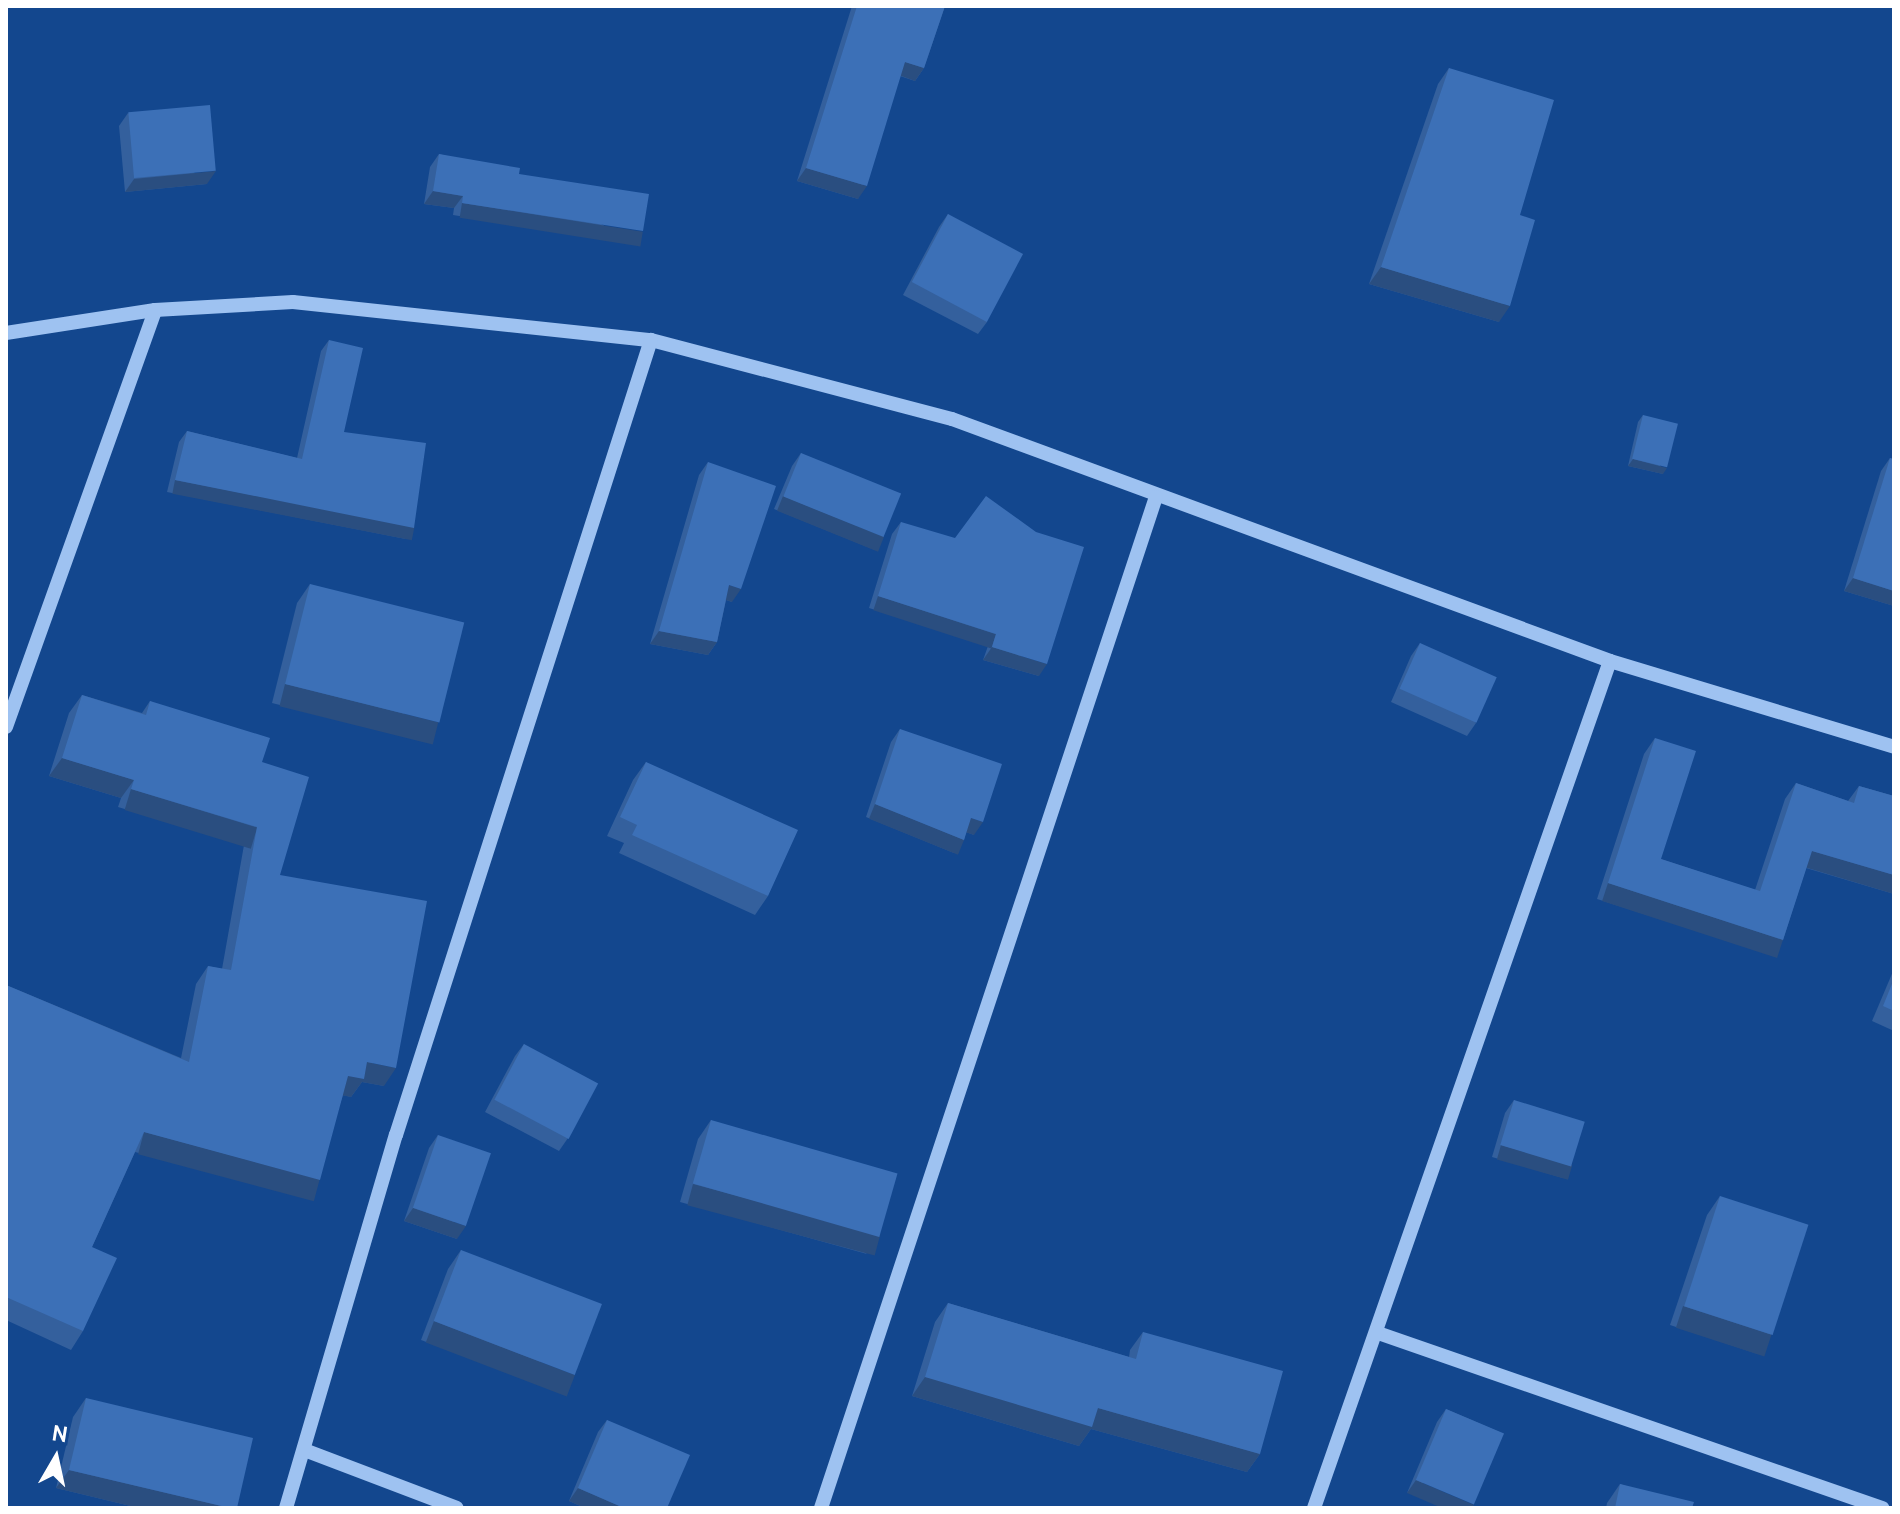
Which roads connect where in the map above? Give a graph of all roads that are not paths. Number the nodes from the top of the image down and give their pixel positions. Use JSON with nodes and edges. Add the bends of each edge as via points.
{"nodes":[{"id":1,"x":155,"y":310,"type":"junction"},
{"id":2,"x":6,"y":333,"type":"edge"},
{"id":3,"x":651,"y":340,"type":"junction"},
{"id":4,"x":1156,"y":497,"type":"junction"},
{"id":5,"x":1610,"y":661,"type":"junction"},
{"id":6,"x":6,"y":727,"type":"edge"},
{"id":7,"x":1894,"y":747,"type":"edge"},
{"id":8,"x":1378,"y":1333,"type":"junction"},
{"id":9,"x":307,"y":1451,"type":"junction"},
{"id":10,"x":286,"y":1508,"type":"edge"},
{"id":11,"x":457,"y":1508,"type":"edge"},
{"id":12,"x":821,"y":1508,"type":"edge"},
{"id":13,"x":1314,"y":1508,"type":"edge"},
{"id":14,"x":1882,"y":1508,"type":"edge"}],
"edges":[{"from":1,"to":2,"type":"street"},
{"from":1,"to":3,"type":"street","via":[[293,302]]},
{"from":1,"to":6,"type":"street"},
{"from":3,"to":4,"type":"street","via":[[952,419]]},
{"from":3,"to":9,"type":"street","via":[[396,1135]]},
{"from":4,"to":5,"type":"street"},
{"from":4,"to":12,"type":"street"},
{"from":5,"to":7,"type":"street"},
{"from":5,"to":8,"type":"street"},
{"from":8,"to":13,"type":"street"},
{"from":8,"to":14,"type":"street"},
{"from":9,"to":10,"type":"street"},
{"from":9,"to":11,"type":"street"}]}
